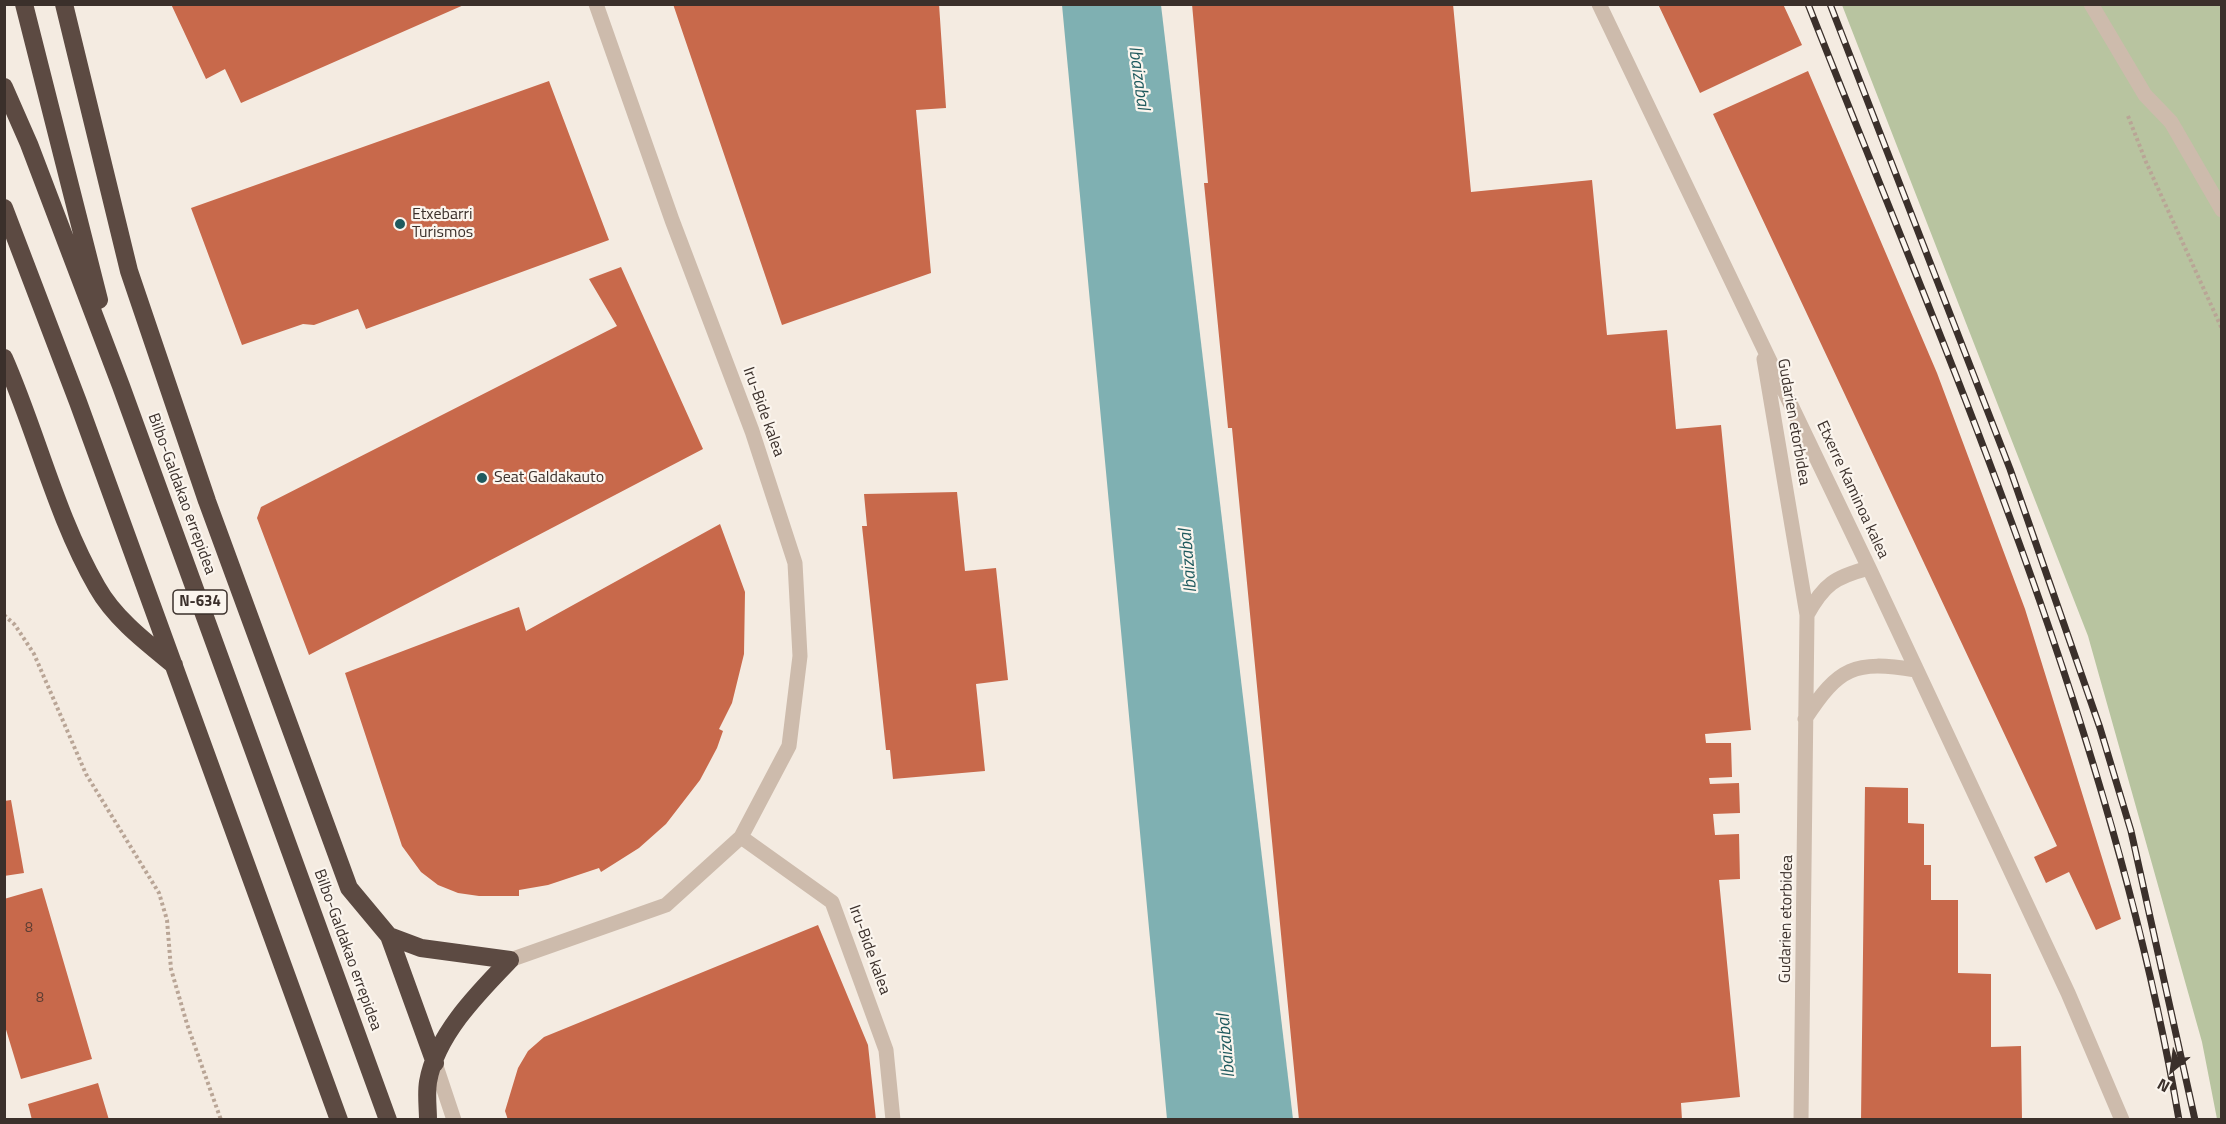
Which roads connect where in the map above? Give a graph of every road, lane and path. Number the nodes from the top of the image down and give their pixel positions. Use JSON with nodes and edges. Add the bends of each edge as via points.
{"nodes":[{"id":1,"x":24,"y":4,"type":"edge"},
{"id":2,"x":64,"y":4,"type":"edge"},
{"id":3,"x":596,"y":4,"type":"edge"},
{"id":4,"x":1599,"y":4,"type":"edge"},
{"id":5,"x":2091,"y":4,"type":"edge"},
{"id":6,"x":4,"y":87,"type":"edge"},
{"id":7,"x":2125,"y":107,"type":"dead end"},
{"id":8,"x":4,"y":208,"type":"edge"},
{"id":9,"x":2222,"y":210,"type":"edge"},
{"id":10,"x":2222,"y":329,"type":"edge"},
{"id":11,"x":1761,"y":341,"type":"junction"},
{"id":12,"x":4,"y":358,"type":"edge"},
{"id":13,"x":121,"y":386,"type":"junction"},
{"id":14,"x":1869,"y":568,"type":"junction"},
{"id":15,"x":4,"y":615,"type":"edge"},
{"id":16,"x":1807,"y":615,"type":"junction"},
{"id":17,"x":175,"y":666,"type":"junction"},
{"id":18,"x":1916,"y":670,"type":"junction"},
{"id":19,"x":1805,"y":719,"type":"junction"},
{"id":20,"x":741,"y":837,"type":"junction"},
{"id":21,"x":389,"y":936,"type":"junction"},
{"id":22,"x":510,"y":960,"type":"junction"},
{"id":23,"x":435,"y":1063,"type":"junction"},
{"id":24,"x":221,"y":1119,"type":"edge"},
{"id":25,"x":339,"y":1119,"type":"edge"},
{"id":26,"x":388,"y":1119,"type":"edge"},
{"id":27,"x":428,"y":1119,"type":"edge"},
{"id":28,"x":454,"y":1119,"type":"edge"},
{"id":29,"x":893,"y":1119,"type":"edge"},
{"id":30,"x":1801,"y":1119,"type":"edge"},
{"id":31,"x":2122,"y":1119,"type":"edge"}],
"edges":[{"from":1,"to":13,"type":"highway"},
{"from":2,"to":21,"type":"highway","via":[[129,271],[207,501],[349,888]]},
{"from":3,"to":20,"type":"street","name":"Iru-Bide kalea","via":[[752,431],[795,563],[800,656],[789,746]]},
{"from":4,"to":11,"type":"street","name":"Etxerre Kaminoa kalea"},
{"from":5,"to":9,"type":"street","via":[[2145,95],[2171,122]]},
{"from":6,"to":13,"type":"highway","name":"Bilbo-Galdakao errepidea","number":"N-634"},
{"from":7,"to":10,"type":"path"},
{"from":8,"to":17,"type":"highway","number":"N-634"},
{"from":11,"to":14,"type":"street","name":"Etxerre Kaminoa kalea"},
{"from":11,"to":16,"type":"street","name":"Gudarien etorbidea"},
{"from":12,"to":17,"type":"highway","via":[[65,519],[98,588],[140,637]]},
{"from":13,"to":26,"type":"highway","name":"Bilbo-Galdakao errepidea","number":"N-634"},
{"from":14,"to":16,"type":"street","via":[[1841,575],[1820,592]]},
{"from":14,"to":18,"type":"street","name":"Etxerre Kaminoa kalea"},
{"from":15,"to":24,"type":"path","via":[[34,654],[86,774],[159,893],[171,969]]},
{"from":16,"to":19,"type":"street","name":"Gudarien etorbidea"},
{"from":17,"to":25,"type":"highway","number":"N-634"},
{"from":18,"to":19,"type":"street","via":[[1868,665],[1839,675]]},
{"from":18,"to":31,"type":"street","name":"Etxerre Kaminoa kalea","via":[[2068,993]]},
{"from":19,"to":30,"type":"street","name":"Gudarien etorbidea"},
{"from":20,"to":22,"type":"street","name":"Iru-Bide kalea","via":[[666,905]]},
{"from":20,"to":29,"type":"street","name":"Iru-Bide kalea","via":[[832,902],[886,1050]]},
{"from":21,"to":22,"type":"highway","via":[[421,948]]},
{"from":21,"to":23,"type":"highway"},
{"from":22,"to":23,"type":"highway","via":[[469,1002]]},
{"from":23,"to":27,"type":"highway","via":[[428,1082]]},
{"from":23,"to":28,"type":"street"}]}
